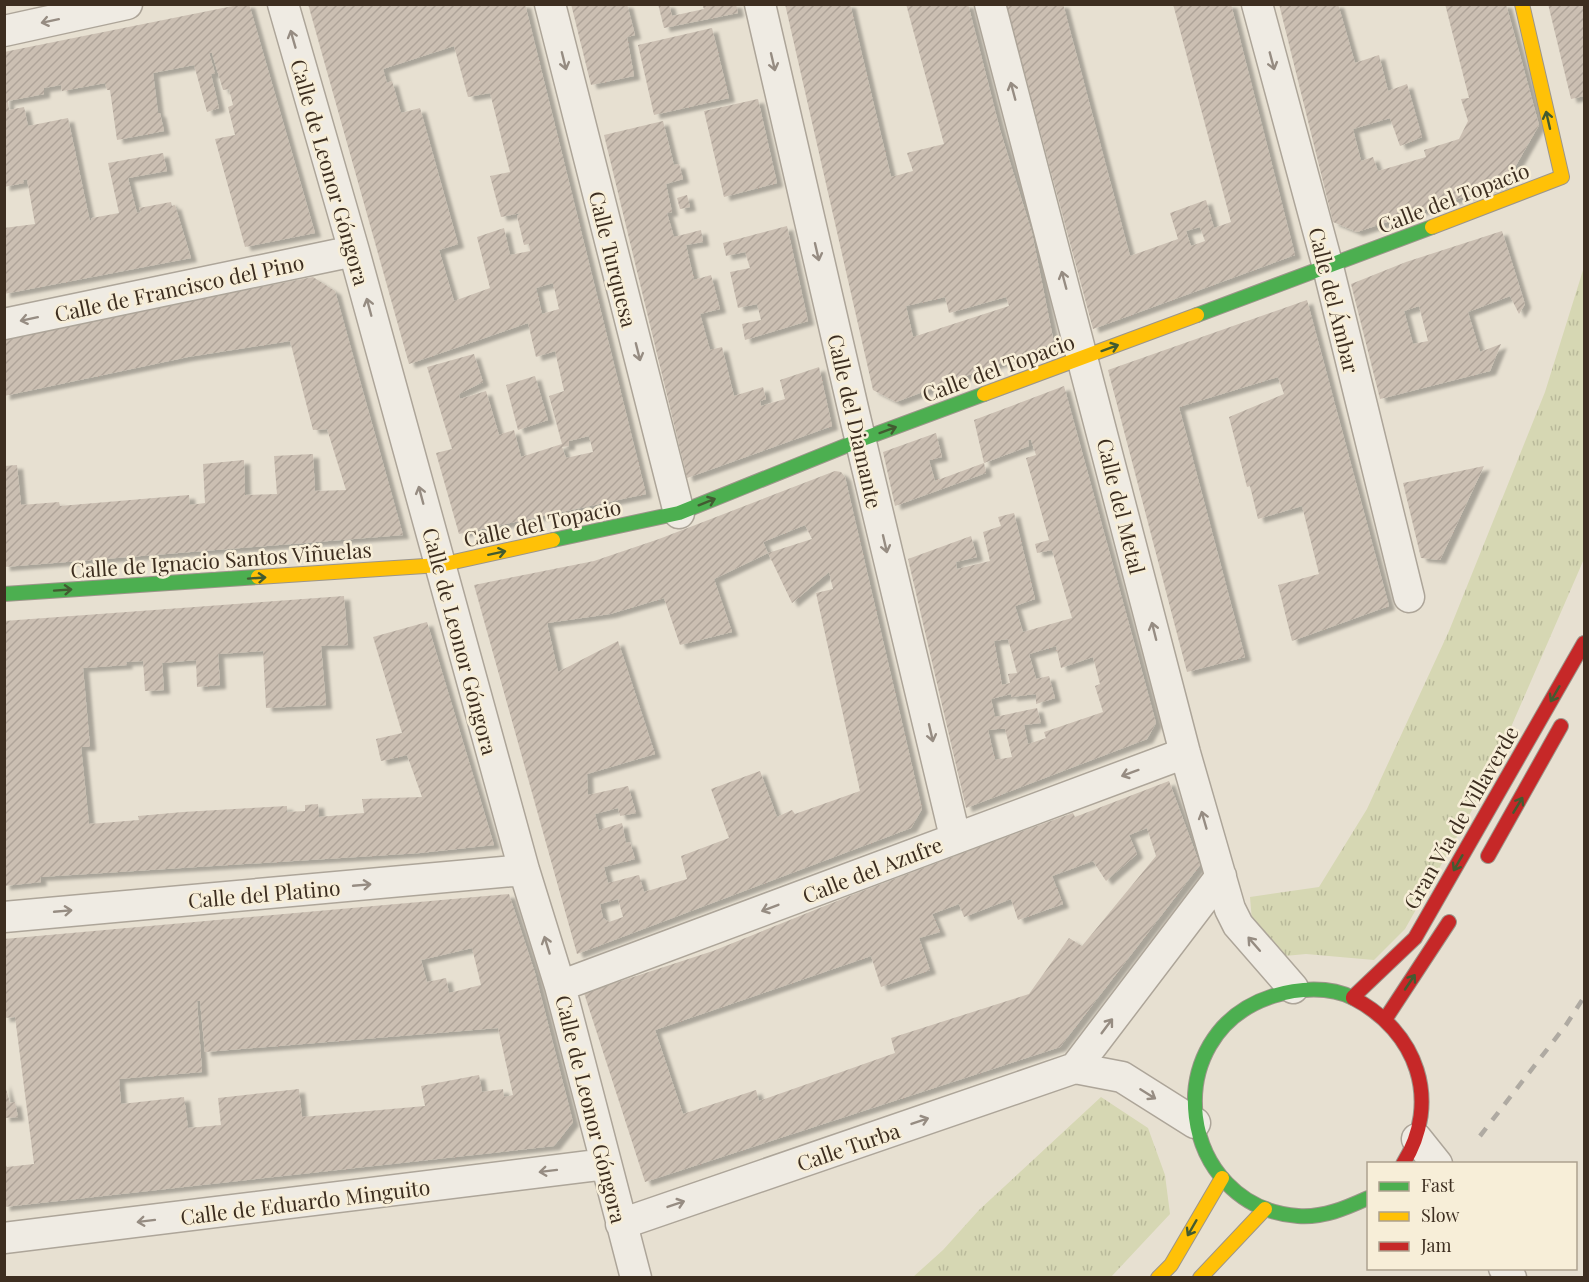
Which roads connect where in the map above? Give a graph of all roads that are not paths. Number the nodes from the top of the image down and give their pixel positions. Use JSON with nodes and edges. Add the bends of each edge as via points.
{"nodes":[{"id":1,"x":128,"y":4,"type":"edge"},
{"id":2,"x":283,"y":4,"type":"edge"},
{"id":3,"x":550,"y":4,"type":"edge"},
{"id":4,"x":760,"y":4,"type":"edge"},
{"id":5,"x":990,"y":4,"type":"edge"},
{"id":6,"x":1257,"y":4,"type":"edge"},
{"id":7,"x":1522,"y":4,"type":"edge"},
{"id":8,"x":4,"y":31,"type":"edge"},
{"id":9,"x":354,"y":252,"type":"junction"},
{"id":10,"x":1328,"y":267,"type":"junction"},
{"id":11,"x":4,"y":324,"type":"edge"},
{"id":12,"x":1084,"y":358,"type":"junction"},
{"id":13,"x":860,"y":440,"type":"junction"},
{"id":14,"x":679,"y":513,"type":"junction"},
{"id":15,"x":440,"y":566,"type":"junction"},
{"id":16,"x":4,"y":594,"type":"edge"},
{"id":17,"x":1409,"y":597,"type":"dead end"},
{"id":18,"x":1584,"y":643,"type":"edge"},
{"id":19,"x":1565,"y":718,"type":"dead end"},
{"id":20,"x":1185,"y":753,"type":"junction"},
{"id":21,"x":955,"y":837,"type":"junction"},
{"id":22,"x":1482,"y":866,"type":"dead end"},
{"id":23,"x":524,"y":870,"type":"junction"},
{"id":24,"x":1221,"y":876,"type":"junction"},
{"id":25,"x":1459,"y":906,"type":"dead end"},
{"id":26,"x":4,"y":916,"type":"edge"},
{"id":27,"x":560,"y":986,"type":"junction"},
{"id":28,"x":1293,"y":988,"type":"junction"},
{"id":29,"x":1353,"y":997,"type":"junction"},
{"id":30,"x":1386,"y":1018,"type":"junction"},
{"id":31,"x":1075,"y":1068,"type":"junction"},
{"id":32,"x":1195,"y":1124,"type":"junction"},
{"id":33,"x":1410,"y":1151,"type":"edge"},
{"id":34,"x":1433,"y":1162,"type":"edge"},
{"id":35,"x":606,"y":1164,"type":"junction"},
{"id":36,"x":1222,"y":1178,"type":"junction"},
{"id":37,"x":1367,"y":1198,"type":"edge"},
{"id":38,"x":1265,"y":1209,"type":"junction"},
{"id":39,"x":621,"y":1224,"type":"junction"},
{"id":40,"x":4,"y":1238,"type":"edge"},
{"id":41,"x":636,"y":1278,"type":"edge"},
{"id":42,"x":1158,"y":1278,"type":"edge"},
{"id":43,"x":1200,"y":1278,"type":"edge"}],
"edges":[{"from":1,"to":8,"type":"street","one_way":true},
{"from":9,"to":2,"type":"street","name":"Calle de Leonor Góngora","one_way":true},
{"from":3,"to":14,"type":"street","name":"Calle Turquesa","one_way":true},
{"from":4,"to":13,"type":"street","name":"Calle del Diamante","one_way":true},
{"from":12,"to":5,"type":"street","name":"Calle del Metal","one_way":true},
{"from":6,"to":10,"type":"street","name":"Calle del Ámbar","one_way":true},
{"from":10,"to":7,"type":"street","name":"Calle del Topacio","one_way":true,"via":[[1562,177]]},
{"from":9,"to":11,"type":"street","name":"Calle de Francisco del Pino","one_way":true},
{"from":15,"to":9,"type":"street","name":"Calle de Leonor Góngora","one_way":true},
{"from":12,"to":10,"type":"street","name":"Calle del Topacio","one_way":true},
{"from":10,"to":17,"type":"street","name":"Calle del Ámbar"},
{"from":13,"to":12,"type":"street","name":"Calle del Topacio","one_way":true},
{"from":20,"to":12,"type":"street","name":"Calle del Metal","one_way":true},
{"from":14,"to":13,"type":"street","name":"Calle del Topacio","one_way":true},
{"from":13,"to":21,"type":"street","name":"Calle del Diamante","one_way":true},
{"from":15,"to":14,"type":"street","name":"Calle del Topacio","one_way":true},
{"from":16,"to":15,"type":"street","name":"Calle de Ignacio Santos Viñuelas","one_way":true},
{"from":15,"to":23,"type":"street","name":"Calle de Leonor Góngora"},
{"from":18,"to":29,"type":"street","name":"Gran Vía de Villaverde","one_way":true,"via":[[1415,938]]},
{"from":22,"to":19,"type":"street","name":"Gran Vía de Villaverde","one_way":true,"via":[[1536,776]]},
{"from":20,"to":21,"type":"street","name":"Calle del Azufre","one_way":true},
{"from":24,"to":20,"type":"street","name":"Calle del Metal","one_way":true},
{"from":21,"to":27,"type":"street","name":"Calle del Azufre","one_way":true},
{"from":26,"to":23,"type":"street","name":"Calle del Platino","one_way":true},
{"from":27,"to":23,"type":"street","name":"Calle de Leonor Góngora","one_way":true},
{"from":28,"to":24,"type":"street","name":"Calle del Metal","one_way":true,"via":[[1238,925]]},
{"from":31,"to":24,"type":"street","one_way":true},
{"from":30,"to":25,"type":"street","name":"Gran Vía de Villaverde","one_way":true},
{"from":27,"to":35,"type":"street","name":"Calle de Leonor Góngora"},
{"from":28,"to":29,"type":"street"},
{"from":28,"to":32,"type":"street","via":[[1257,999],[1227,1021],[1205,1051],[1194,1086]]},
{"from":29,"to":30,"type":"street"},
{"from":30,"to":33,"type":"street","via":[[1407,1043],[1419,1074],[1422,1106]]},
{"from":31,"to":32,"type":"street","name":"Calle Turba","one_way":true,"via":[[1122,1077]]},
{"from":39,"to":31,"type":"street","name":"Calle Turba","one_way":true},
{"from":32,"to":36,"type":"street","via":[[1204,1153]]},
{"from":33,"to":34,"type":"street"},
{"from":35,"to":39,"type":"street","name":"Calle de Leonor Góngora"},
{"from":35,"to":40,"type":"street","name":"Calle de Eduardo Minguito","one_way":true},
{"from":36,"to":38,"type":"street"},
{"from":36,"to":42,"type":"street","one_way":true,"via":[[1171,1265]]},
{"from":37,"to":38,"type":"street","via":[[1338,1212],[1301,1216]]},
{"from":38,"to":43,"type":"street"},
{"from":39,"to":41,"type":"street","name":"Calle de Leonor Góngora"}]}
